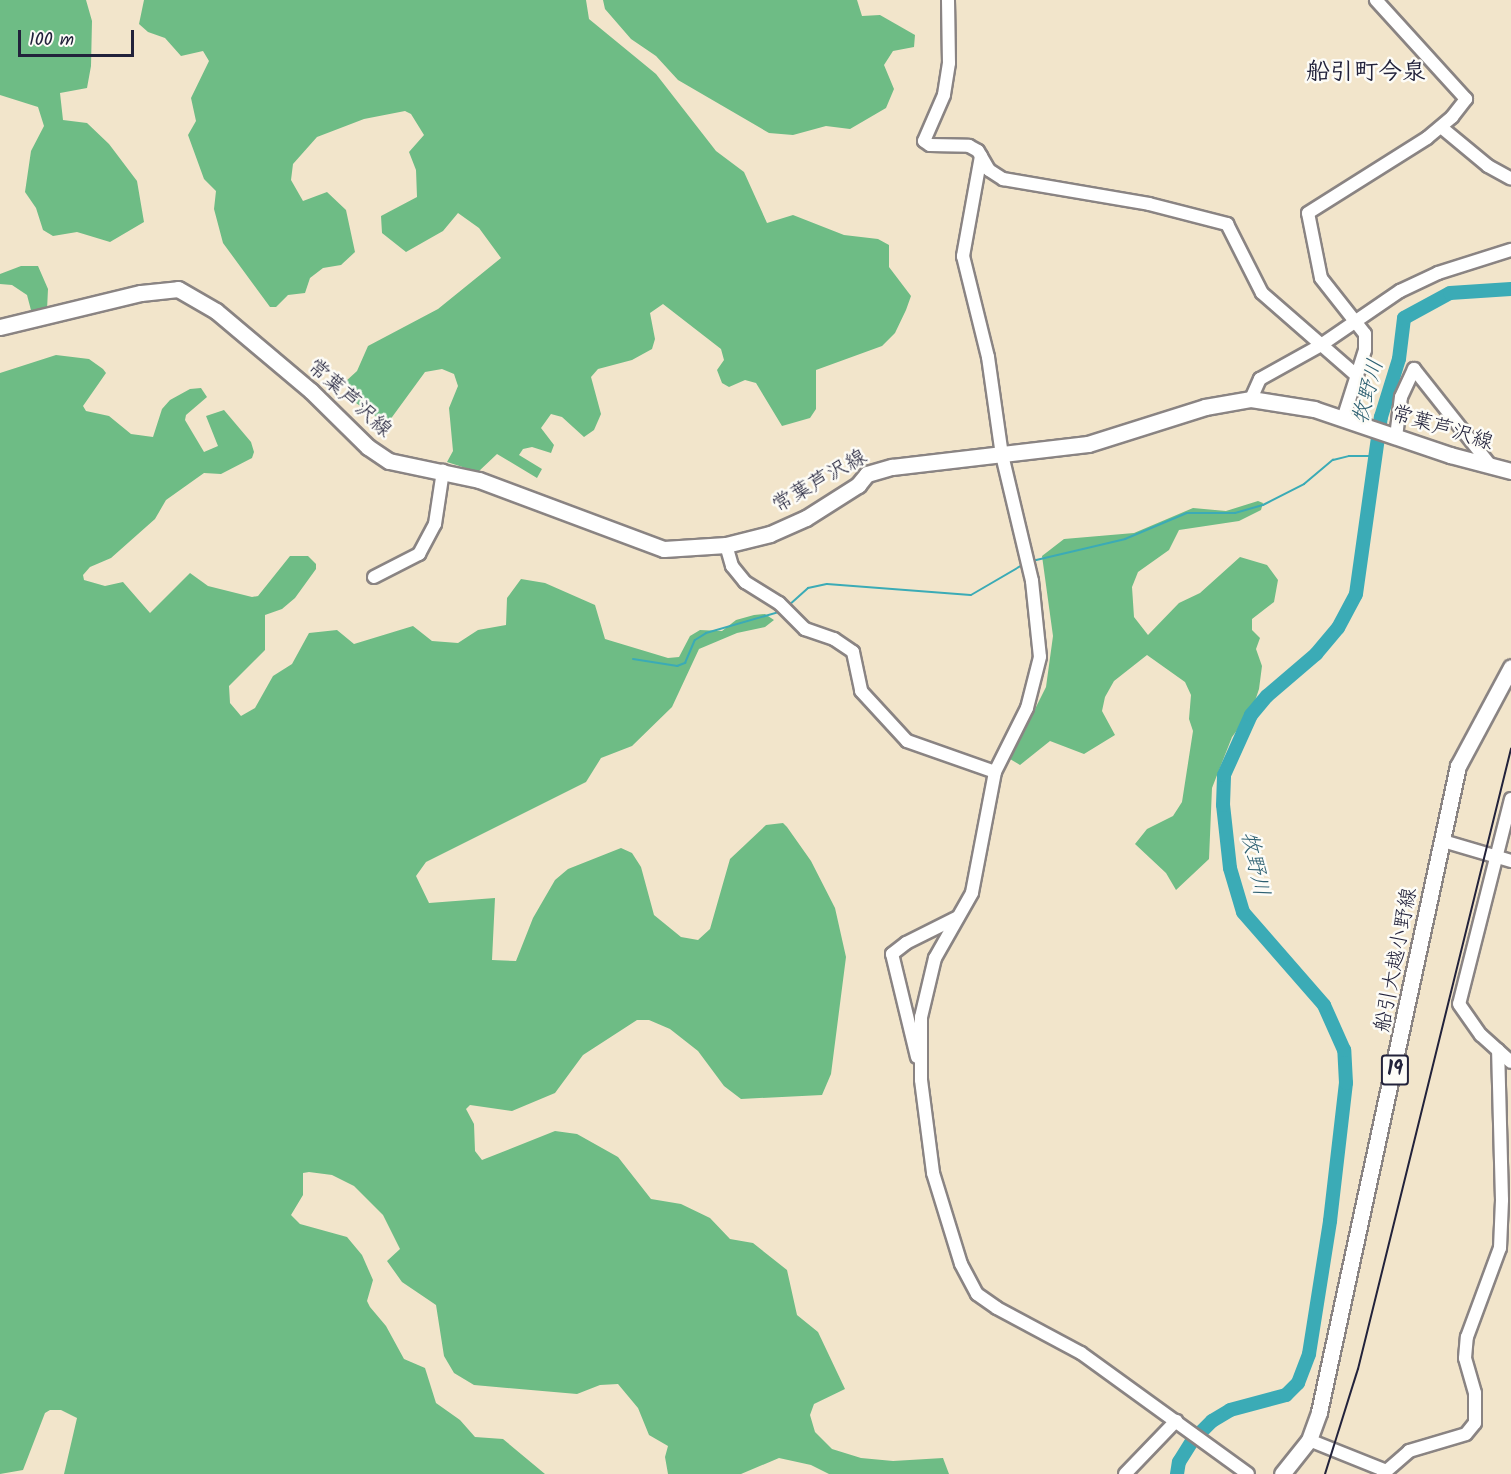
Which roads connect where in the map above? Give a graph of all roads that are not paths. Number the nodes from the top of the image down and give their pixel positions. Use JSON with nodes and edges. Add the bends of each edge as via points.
{"nodes":[{"id":1,"x":948,"y":0,"type":"edge"},
{"id":2,"x":1376,"y":0,"type":"edge"},
{"id":3,"x":1441,"y":127,"type":"junction"},
{"id":4,"x":981,"y":156,"type":"junction"},
{"id":5,"x":1511,"y":179,"type":"edge"},
{"id":6,"x":1511,"y":250,"type":"edge"},
{"id":7,"x":1357,"y":321,"type":"junction"},
{"id":8,"x":0,"y":327,"type":"edge"},
{"id":9,"x":1322,"y":345,"type":"junction"},
{"id":10,"x":1355,"y":374,"type":"junction"},
{"id":11,"x":1251,"y":399,"type":"junction"},
{"id":12,"x":1343,"y":419,"type":"junction"},
{"id":13,"x":1396,"y":437,"type":"junction"},
{"id":14,"x":1002,"y":455,"type":"junction"},
{"id":15,"x":1491,"y":466,"type":"junction"},
{"id":16,"x":443,"y":471,"type":"junction"},
{"id":17,"x":1511,"y":471,"type":"edge"},
{"id":18,"x":726,"y":546,"type":"junction"},
{"id":19,"x":374,"y":577,"type":"dead end"},
{"id":20,"x":1511,"y":667,"type":"edge"},
{"id":21,"x":996,"y":772,"type":"junction"},
{"id":22,"x":1511,"y":799,"type":"edge"},
{"id":23,"x":1443,"y":841,"type":"junction"},
{"id":24,"x":1495,"y":854,"type":"junction"},
{"id":25,"x":1511,"y":861,"type":"edge"},
{"id":26,"x":958,"y":917,"type":"junction"},
{"id":27,"x":1498,"y":1050,"type":"junction"},
{"id":28,"x":1511,"y":1062,"type":"edge"},
{"id":29,"x":921,"y":1073,"type":"junction"},
{"id":30,"x":1181,"y":1425,"type":"junction"},
{"id":31,"x":1308,"y":1440,"type":"junction"},
{"id":32,"x":1384,"y":1472,"type":"edge"},
{"id":33,"x":1125,"y":1474,"type":"edge"},
{"id":34,"x":1248,"y":1474,"type":"edge"},
{"id":35,"x":1282,"y":1474,"type":"edge"}],
"edges":[{"from":1,"to":4,"type":"street","via":[[949,63],[944,95],[924,141],[930,146],[969,146]]},
{"from":2,"to":3,"type":"street","via":[[1467,99]]},
{"from":3,"to":5,"type":"street","via":[[1488,166]]},
{"from":3,"to":7,"type":"street","via":[[1308,213],[1322,279]]},
{"from":4,"to":9,"type":"street","via":[[989,170],[1003,179],[1149,204],[1227,224],[1254,283]]},
{"from":4,"to":14,"type":"street","via":[[963,256],[988,357]]},
{"from":6,"to":7,"type":"street","via":[[1428,278],[1400,291]]},
{"from":7,"to":9,"type":"street"},
{"from":7,"to":10,"type":"street","via":[[1365,334],[1365,350]]},
{"from":8,"to":16,"type":"main road","name":"常葉芦沢線","via":[[141,293],[178,289],[205,302],[231,323],[377,454],[401,465]]},
{"from":9,"to":10,"type":"street"},
{"from":9,"to":11,"type":"street","via":[[1260,378]]},
{"from":10,"to":12,"type":"street"},
{"from":11,"to":12,"type":"main road","name":"常葉芦沢線","via":[[1298,405]]},
{"from":11,"to":14,"type":"main road","name":"常葉芦沢線","via":[[1205,406],[1088,444]]},
{"from":12,"to":13,"type":"main road","name":"常葉芦沢線"},
{"from":13,"to":15,"type":"main road","name":"常葉芦沢線"},
{"from":13,"to":15,"type":"street","via":[[1401,397],[1414,369]]},
{"from":14,"to":18,"type":"main road","name":"常葉芦沢線","via":[[878,470],[790,526]]},
{"from":14,"to":21,"type":"street","via":[[1032,581],[1040,657],[1027,708]]},
{"from":15,"to":17,"type":"main road","name":"常葉芦沢線"},
{"from":16,"to":18,"type":"main road","name":"常葉芦沢線","via":[[503,488],[652,546],[680,550]]},
{"from":16,"to":19,"type":"street","via":[[435,524],[419,554]]},
{"from":18,"to":21,"type":"street","via":[[732,566],[745,582],[779,603],[806,629],[834,639],[853,652],[861,692],[907,741]]},
{"from":20,"to":23,"type":"main road","name":"船引大越小野線","number":"19","via":[[1458,766]]},
{"from":21,"to":26,"type":"street","via":[[972,893]]},
{"from":22,"to":24,"type":"street"},
{"from":23,"to":24,"type":"street"},
{"from":23,"to":31,"type":"main road","name":"船引大越小野線","number":"19","via":[[1353,1265],[1319,1412]]},
{"from":24,"to":25,"type":"street"},
{"from":24,"to":27,"type":"street","via":[[1459,1004],[1465,1016]]},
{"from":26,"to":29,"type":"street","via":[[935,958],[921,1017]]},
{"from":26,"to":29,"type":"street","via":[[892,954]]},
{"from":27,"to":28,"type":"street"},
{"from":27,"to":32,"type":"street","via":[[1500,1248],[1467,1337],[1465,1358],[1475,1393],[1476,1423],[1466,1434],[1409,1451]]},
{"from":29,"to":30,"type":"street","via":[[933,1173],[961,1264],[978,1294],[1081,1353]]},
{"from":30,"to":33,"type":"street"},
{"from":30,"to":34,"type":"street"},
{"from":31,"to":32,"type":"street"},
{"from":31,"to":35,"type":"main road","name":"船引大越小野線","number":"19"}]}
